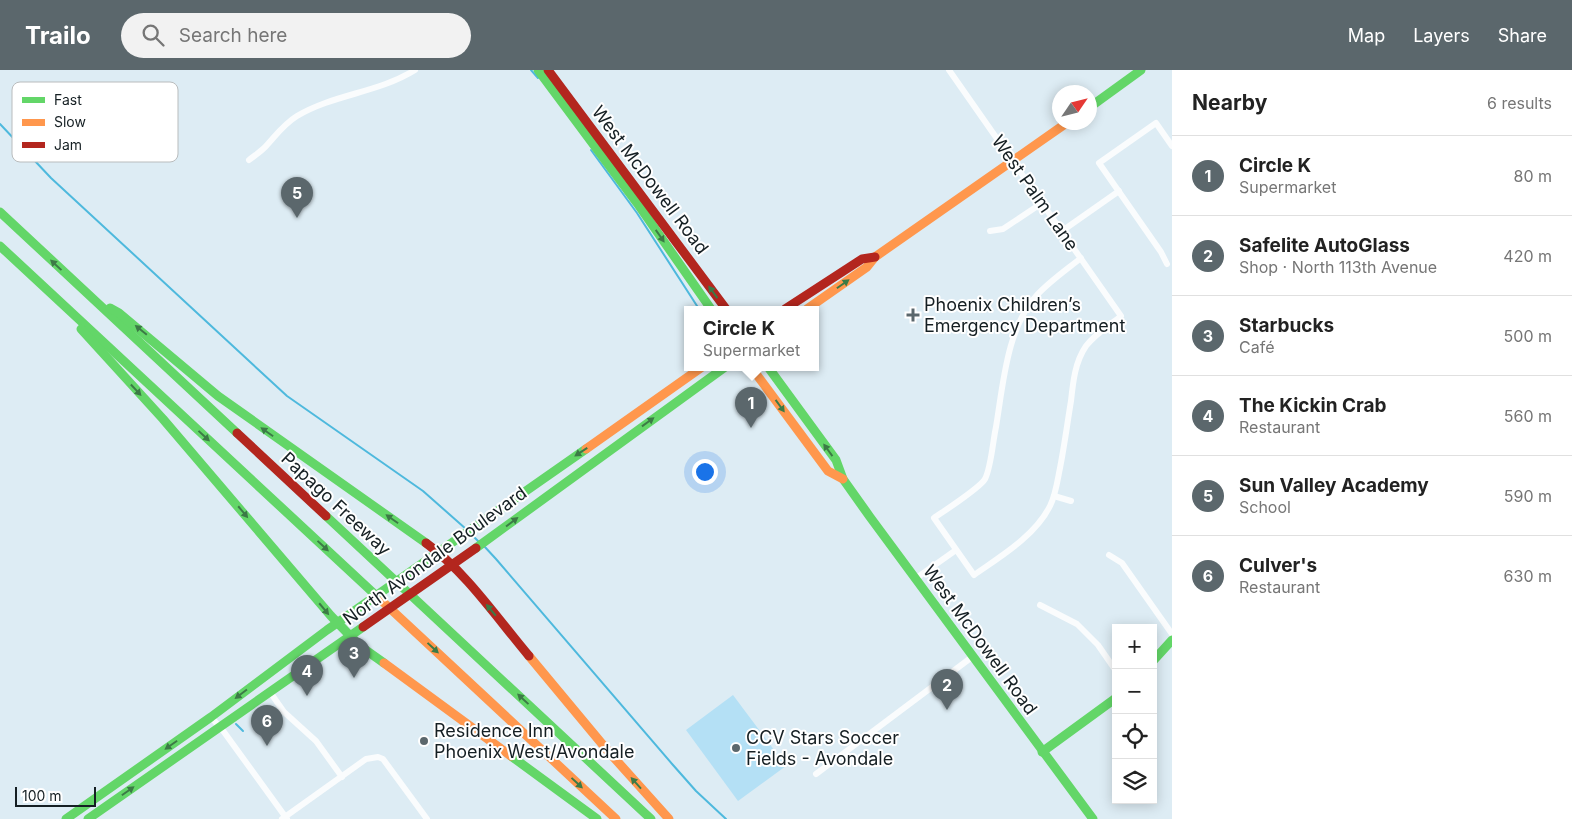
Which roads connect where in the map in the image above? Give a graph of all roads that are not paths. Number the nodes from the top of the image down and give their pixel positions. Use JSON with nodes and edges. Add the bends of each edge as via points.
{"nodes":[{"id":1,"x":415,"y":70,"type":"edge"},
{"id":2,"x":538,"y":70,"type":"edge"},
{"id":3,"x":548,"y":70,"type":"edge"},
{"id":4,"x":949,"y":70,"type":"edge"},
{"id":5,"x":1141,"y":70,"type":"edge"},
{"id":6,"x":1097,"y":102,"type":"edge"},
{"id":7,"x":1057,"y":130,"type":"edge"},
{"id":8,"x":1172,"y":146,"type":"edge"},
{"id":9,"x":249,"y":160,"type":"dead end"},
{"id":10,"x":1014,"y":162,"type":"junction"},
{"id":11,"x":1119,"y":191,"type":"junction"},
{"id":12,"x":1042,"y":202,"type":"junction"},
{"id":13,"x":0,"y":212,"type":"edge"},
{"id":14,"x":990,"y":231,"type":"dead end"},
{"id":15,"x":1062,"y":231,"type":"junction"},
{"id":16,"x":0,"y":246,"type":"edge"},
{"id":17,"x":875,"y":257,"type":"junction"},
{"id":18,"x":1081,"y":258,"type":"junction"},
{"id":19,"x":1167,"y":264,"type":"dead end"},
{"id":20,"x":92,"y":298,"type":"junction"},
{"id":21,"x":58,"y":300,"type":"junction"},
{"id":22,"x":709,"y":306,"type":"edge"},
{"id":23,"x":724,"y":306,"type":"edge"},
{"id":24,"x":790,"y":306,"type":"edge"},
{"id":25,"x":811,"y":306,"type":"edge"},
{"id":26,"x":696,"y":371,"type":"edge"},
{"id":27,"x":719,"y":371,"type":"edge"},
{"id":28,"x":754,"y":371,"type":"edge"},
{"id":29,"x":771,"y":371,"type":"edge"},
{"id":30,"x":608,"y":433,"type":"junction"},
{"id":31,"x":616,"y":446,"type":"junction"},
{"id":32,"x":843,"y":479,"type":"junction"},
{"id":33,"x":1054,"y":496,"type":"junction"},
{"id":34,"x":1071,"y":501,"type":"dead end"},
{"id":35,"x":956,"y":550,"type":"junction"},
{"id":36,"x":438,"y":552,"type":"junction"},
{"id":37,"x":1109,"y":555,"type":"dead end"},
{"id":38,"x":452,"y":566,"type":"junction"},
{"id":39,"x":916,"y":579,"type":"junction"},
{"id":40,"x":1040,"y":605,"type":"dead end"},
{"id":41,"x":338,"y":623,"type":"junction"},
{"id":42,"x":1172,"y":634,"type":"edge"},
{"id":43,"x":351,"y":637,"type":"junction"},
{"id":44,"x":1172,"y":640,"type":"edge"},
{"id":45,"x":1157,"y":656,"type":"edge"},
{"id":46,"x":972,"y":657,"type":"junction"},
{"id":47,"x":1115,"y":669,"type":"edge"},
{"id":48,"x":270,"y":692,"type":"junction"},
{"id":49,"x":1112,"y":701,"type":"edge"},
{"id":50,"x":211,"y":717,"type":"junction"},
{"id":51,"x":219,"y":727,"type":"junction"},
{"id":52,"x":1042,"y":752,"type":"junction"},
{"id":53,"x":816,"y":774,"type":"dead end"},
{"id":54,"x":342,"y":777,"type":"junction"},
{"id":55,"x":96,"y":798,"type":"junction"},
{"id":56,"x":285,"y":818,"type":"edge"},
{"id":57,"x":66,"y":819,"type":"edge"},
{"id":58,"x":76,"y":819,"type":"edge"},
{"id":59,"x":88,"y":819,"type":"edge"},
{"id":60,"x":427,"y":819,"type":"edge"},
{"id":61,"x":597,"y":819,"type":"edge"},
{"id":62,"x":616,"y":819,"type":"edge"},
{"id":63,"x":651,"y":819,"type":"edge"},
{"id":64,"x":670,"y":819,"type":"edge"},
{"id":65,"x":1093,"y":819,"type":"edge"}],
"edges":[{"from":1,"to":9,"type":"street","via":[[384,86],[338,99],[298,116],[282,127]]},
{"from":2,"to":22,"type":"main road","name":"West McDowell Road","one_way":true},
{"from":23,"to":3,"type":"main road","name":"West McDowell Road","one_way":true},
{"from":4,"to":10,"type":"street","name":"West Palm Lane"},
{"from":5,"to":6,"type":"main road"},
{"from":7,"to":10,"type":"main road"},
{"from":8,"to":11,"type":"street","via":[[1156,123],[1099,163]]},
{"from":10,"to":12,"type":"street","name":"West Palm Lane"},
{"from":10,"to":17,"type":"main road"},
{"from":11,"to":15,"type":"street"},
{"from":11,"to":19,"type":"street"},
{"from":12,"to":14,"type":"street","via":[[1002,229]]},
{"from":12,"to":15,"type":"street","name":"West Palm Lane"},
{"from":20,"to":13,"type":"main road","name":"Papago Freeway","one_way":true},
{"from":15,"to":18,"type":"street","name":"West Palm Lane"},
{"from":16,"to":21,"type":"main road"},
{"from":17,"to":24,"type":"main road","via":[[862,259]]},
{"from":25,"to":17,"type":"main road","one_way":true,"via":[[868,267]]},
{"from":18,"to":33,"type":"street","name":"West Palm Lane","via":[[1121,316],[1095,336],[1078,362]]},
{"from":18,"to":35,"type":"street","via":[[1036,296],[1024,314],[1009,350],[985,479],[934,518]]},
{"from":36,"to":20,"type":"main road","one_way":true,"via":[[256,424],[119,313]]},
{"from":63,"to":20,"type":"main road","name":"Papago Freeway","one_way":true},
{"from":21,"to":41,"type":"main road","one_way":true},
{"from":21,"to":62,"type":"main road","one_way":true},
{"from":26,"to":30,"type":"main road","name":"North Avondale Boulevard"},
{"from":31,"to":27,"type":"main road","name":"North Avondale Boulevard","one_way":true},
{"from":28,"to":32,"type":"main road","name":"West McDowell Road","one_way":true,"via":[[828,471]]},
{"from":32,"to":29,"type":"main road","name":"West McDowell Road","one_way":true,"via":[[836,460]]},
{"from":30,"to":31,"type":"main road"},
{"from":30,"to":36,"type":"main road","name":"North Avondale Boulevard","one_way":true},
{"from":38,"to":31,"type":"main road","name":"North Avondale Boulevard","one_way":true},
{"from":32,"to":39,"type":"main road","name":"West McDowell Road"},
{"from":33,"to":34,"type":"street"},
{"from":33,"to":35,"type":"street","via":[[1041,520],[1026,536],[974,574]]},
{"from":35,"to":39,"type":"street"},
{"from":36,"to":38,"type":"main road"},
{"from":36,"to":41,"type":"main road","name":"North Avondale Boulevard"},
{"from":37,"to":42,"type":"street","via":[[1122,562]]},
{"from":38,"to":43,"type":"main road","name":"North Avondale Boulevard"},
{"from":64,"to":38,"type":"main road","one_way":true},
{"from":39,"to":46,"type":"main road","name":"West McDowell Road"},
{"from":40,"to":47,"type":"street","via":[[1077,624],[1098,644]]},
{"from":41,"to":43,"type":"main road"},
{"from":41,"to":50,"type":"main road","name":"North Avondale Boulevard","one_way":true},
{"from":43,"to":48,"type":"main road","name":"North Avondale Boulevard"},
{"from":43,"to":61,"type":"main road"},
{"from":44,"to":45,"type":"main road"},
{"from":46,"to":52,"type":"main road","name":"West McDowell Road"},
{"from":46,"to":53,"type":"street"},
{"from":48,"to":51,"type":"main road","name":"North Avondale Boulevard"},
{"from":48,"to":54,"type":"street","via":[[284,712],[316,741]]},
{"from":49,"to":52,"type":"main road"},
{"from":50,"to":51,"type":"street"},
{"from":50,"to":55,"type":"main road","name":"North Avondale Boulevard","one_way":true},
{"from":51,"to":56,"type":"street"},
{"from":59,"to":51,"type":"main road","name":"North Avondale Boulevard","one_way":true},
{"from":52,"to":65,"type":"main road","name":"West McDowell Road"},
{"from":54,"to":56,"type":"street"},
{"from":54,"to":60,"type":"street","via":[[366,759],[383,759]]},
{"from":55,"to":57,"type":"main road","name":"North Avondale Boulevard"},
{"from":55,"to":58,"type":"main road","via":[[93,807]]}]}
